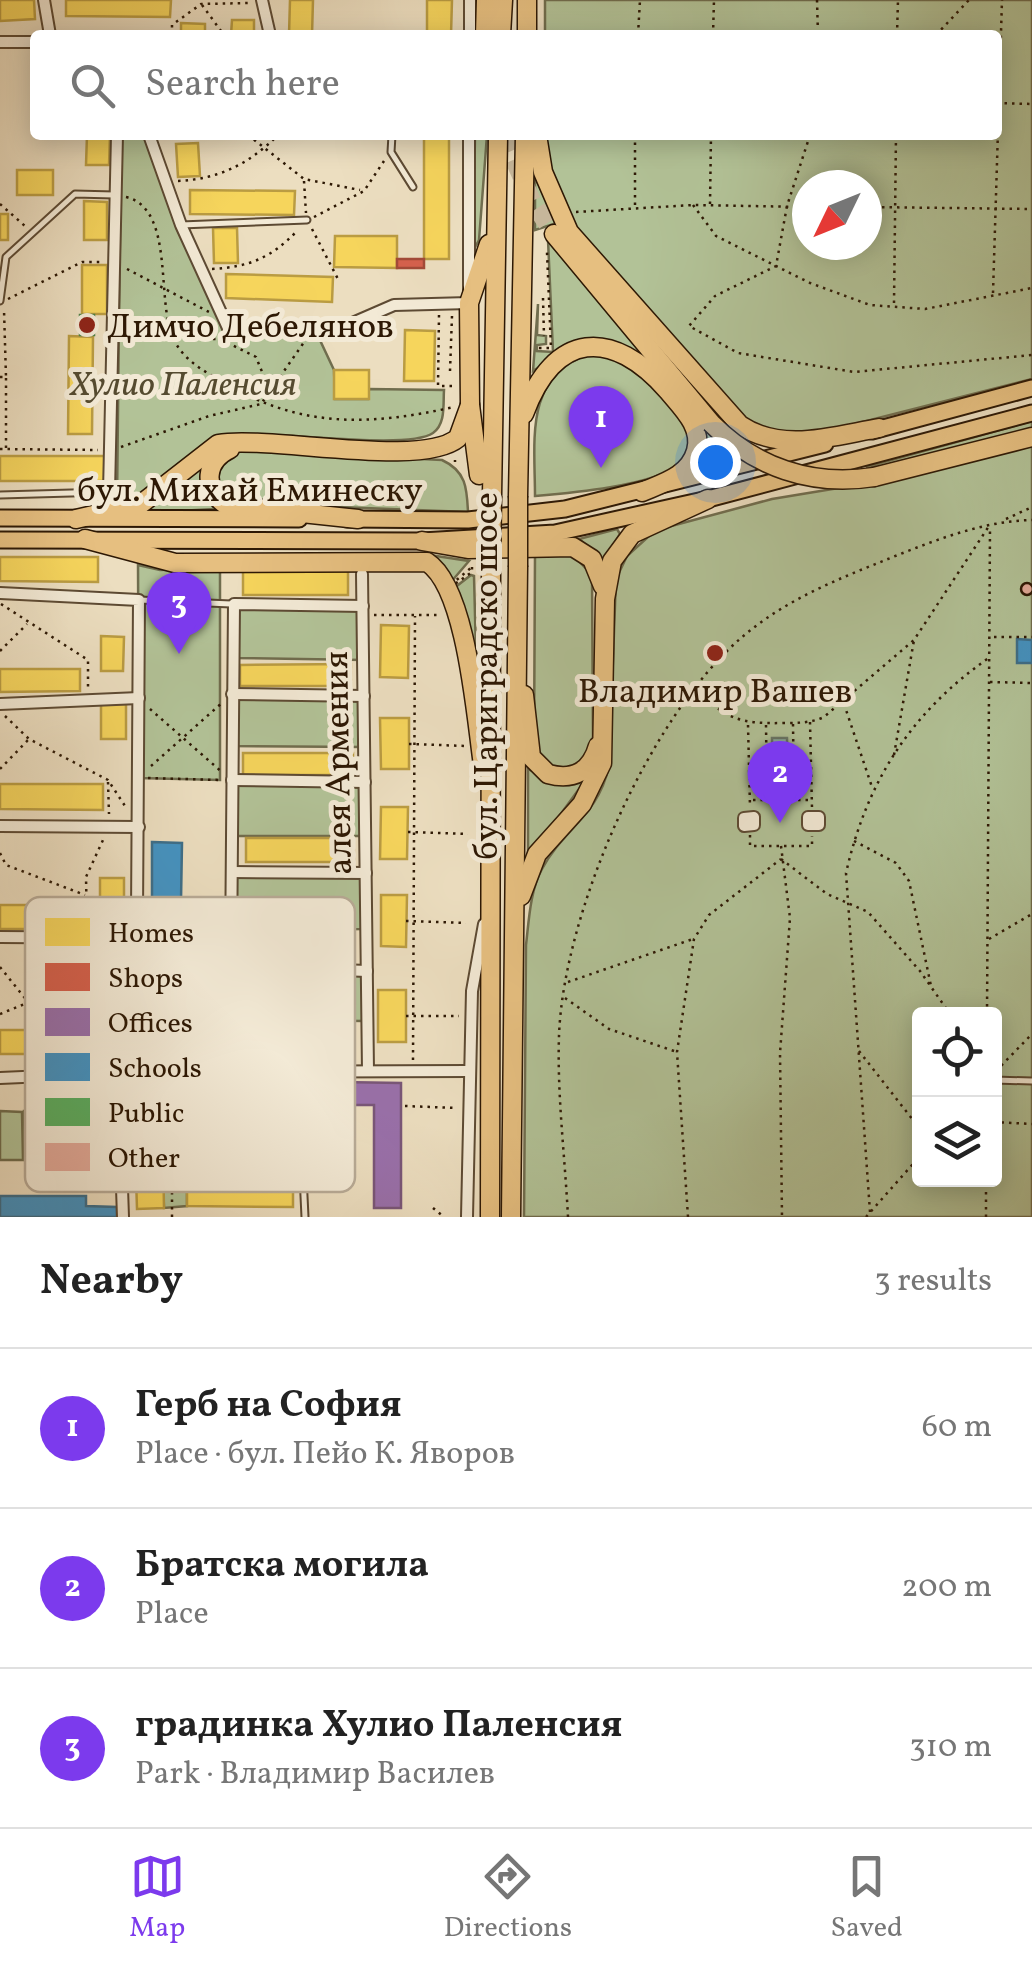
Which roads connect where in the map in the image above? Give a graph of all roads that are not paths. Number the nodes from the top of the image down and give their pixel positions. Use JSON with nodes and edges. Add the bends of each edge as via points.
{"nodes":[{"id":1,"x":44,"y":0,"type":"edge"},
{"id":2,"x":470,"y":0,"type":"edge"},
{"id":3,"x":486,"y":0,"type":"edge"},
{"id":4,"x":502,"y":0,"type":"edge"},
{"id":5,"x":262,"y":2,"type":"edge"},
{"id":6,"x":49,"y":30,"type":"edge"},
{"id":7,"x":269,"y":30,"type":"edge"},
{"id":8,"x":470,"y":30,"type":"edge"},
{"id":9,"x":485,"y":30,"type":"edge"},
{"id":10,"x":501,"y":30,"type":"edge"},
{"id":11,"x":0,"y":42,"type":"edge"},
{"id":12,"x":30,"y":42,"type":"edge"},
{"id":13,"x":116,"y":140,"type":"edge"},
{"id":14,"x":151,"y":140,"type":"edge"},
{"id":15,"x":392,"y":140,"type":"edge"},
{"id":16,"x":469,"y":140,"type":"edge"},
{"id":17,"x":498,"y":140,"type":"edge"},
{"id":18,"x":525,"y":140,"type":"edge"},
{"id":19,"x":538,"y":140,"type":"edge"},
{"id":20,"x":413,"y":187,"type":"dead end"},
{"id":21,"x":114,"y":194,"type":"junction"},
{"id":22,"x":307,"y":220,"type":"road end"},
{"id":23,"x":495,"y":224,"type":"junction"},
{"id":24,"x":181,"y":225,"type":"junction"},
{"id":25,"x":554,"y":234,"type":"tunnel mouth"},
{"id":26,"x":2,"y":302,"type":"edge"},
{"id":27,"x":469,"y":303,"type":"junction"},
{"id":28,"x":1032,"y":388,"type":"edge"},
{"id":29,"x":466,"y":405,"type":"junction"},
{"id":30,"x":1032,"y":413,"type":"edge"},
{"id":31,"x":880,"y":428,"type":"junction"},
{"id":32,"x":519,"y":429,"type":"junction"},
{"id":33,"x":1032,"y":437,"type":"edge"},
{"id":34,"x":255,"y":443,"type":"junction"},
{"id":35,"x":432,"y":448,"type":"junction"},
{"id":36,"x":479,"y":475,"type":"junction"},
{"id":37,"x":109,"y":492,"type":"joint"},
{"id":38,"x":642,"y":492,"type":"junction"},
{"id":39,"x":0,"y":495,"type":"edge"},
{"id":40,"x":492,"y":496,"type":"junction"},
{"id":41,"x":708,"y":499,"type":"junction"},
{"id":42,"x":0,"y":518,"type":"edge"},
{"id":43,"x":76,"y":519,"type":"junction"},
{"id":44,"x":358,"y":520,"type":"junction"},
{"id":45,"x":85,"y":539,"type":"junction"},
{"id":46,"x":0,"y":540,"type":"edge"},
{"id":47,"x":422,"y":540,"type":"junction"},
{"id":48,"x":362,"y":574,"type":"dead end"},
{"id":49,"x":0,"y":593,"type":"edge"},
{"id":50,"x":605,"y":598,"type":"junction"},
{"id":51,"x":139,"y":600,"type":"junction"},
{"id":52,"x":234,"y":604,"type":"junction"},
{"id":53,"x":363,"y":610,"type":"junction"},
{"id":54,"x":517,"y":664,"type":"junction"},
{"id":55,"x":232,"y":694,"type":"junction"},
{"id":56,"x":364,"y":696,"type":"junction"},
{"id":57,"x":139,"y":698,"type":"junction"},
{"id":58,"x":0,"y":704,"type":"edge"},
{"id":59,"x":603,"y":726,"type":"junction"},
{"id":60,"x":232,"y":780,"type":"junction"},
{"id":61,"x":365,"y":782,"type":"junction"},
{"id":62,"x":493,"y":822,"type":"junction"},
{"id":63,"x":0,"y":826,"type":"edge"},
{"id":64,"x":138,"y":827,"type":"junction"},
{"id":65,"x":232,"y":872,"type":"junction"},
{"id":66,"x":366,"y":873,"type":"junction"},
{"id":67,"x":493,"y":877,"type":"junction"},
{"id":68,"x":139,"y":897,"type":"edge"},
{"id":69,"x":232,"y":897,"type":"edge"},
{"id":70,"x":515,"y":926,"type":"junction"},
{"id":71,"x":0,"y":937,"type":"edge"},
{"id":72,"x":25,"y":937,"type":"edge"},
{"id":73,"x":355,"y":971,"type":"edge"},
{"id":74,"x":367,"y":971,"type":"junction"},
{"id":75,"x":355,"y":1071,"type":"edge"},
{"id":76,"x":368,"y":1071,"type":"junction"},
{"id":77,"x":469,"y":1071,"type":"junction"},
{"id":78,"x":25,"y":1077,"type":"edge"},
{"id":79,"x":1002,"y":1077,"type":"edge"},
{"id":80,"x":0,"y":1078,"type":"edge"},
{"id":81,"x":1032,"y":1081,"type":"edge"},
{"id":82,"x":122,"y":1192,"type":"edge"},
{"id":83,"x":304,"y":1192,"type":"edge"},
{"id":84,"x":123,"y":1217,"type":"edge"},
{"id":85,"x":305,"y":1217,"type":"edge"},
{"id":86,"x":467,"y":1217,"type":"edge"},
{"id":87,"x":490,"y":1217,"type":"edge"},
{"id":88,"x":512,"y":1217,"type":"edge"}],
"edges":[{"from":1,"to":6,"type":"street"},
{"from":2,"to":8,"type":"street"},
{"from":3,"to":9,"type":"highway"},
{"from":4,"to":10,"type":"highway"},
{"from":5,"to":7,"type":"street"},
{"from":11,"to":12,"type":"street"},
{"from":13,"to":21,"type":"street"},
{"from":14,"to":24,"type":"street"},
{"from":15,"to":20,"type":"lane","via":[[391,152]]},
{"from":16,"to":27,"type":"street"},
{"from":17,"to":23,"type":"highway","name":"бул. Цариградско шосе"},
{"from":18,"to":32,"type":"highway","name":"бул. Цариградско шосе"},
{"from":19,"to":31,"type":"highway","via":[[543,172],[570,232],[740,425],[795,441]]},
{"from":21,"to":26,"type":"lane","via":[[75,194],[6,257]]},
{"from":21,"to":37,"type":"street"},
{"from":22,"to":24,"type":"lane"},
{"from":23,"to":27,"type":"highway"},
{"from":23,"to":40,"type":"highway","name":"бул. Цариградско шосе"},
{"from":24,"to":27,"type":"street","via":[[228,328],[353,324],[394,305]]},
{"from":25,"to":33,"type":"highway","bridge":true,"via":[[710,422],[740,450],[778,468],[835,480],[874,477]]},
{"from":27,"to":29,"type":"highway"},
{"from":28,"to":31,"type":"main road","name":"бул. Михай Еминеску"},
{"from":29,"to":35,"type":"highway","via":[[458,438]]},
{"from":29,"to":36,"type":"highway"},
{"from":30,"to":41,"type":"main road","name":"бул. Михай Еминеску"},
{"from":31,"to":38,"type":"main road","name":"бул. Михай Еминеску"},
{"from":32,"to":38,"type":"highway","via":[[534,386],[559,359],[593,347],[633,356],[688,415],[697,436],[686,469]]},
{"from":32,"to":54,"type":"highway","name":"бул. Цариградско шосе","bridge":true},
{"from":34,"to":35,"type":"highway"},
{"from":34,"to":43,"type":"highway","via":[[218,444],[140,504]]},
{"from":34,"to":44,"type":"highway","via":[[223,452],[210,466],[211,487],[221,502]]},
{"from":35,"to":36,"type":"highway","via":[[461,457]]},
{"from":36,"to":40,"type":"highway"},
{"from":37,"to":39,"type":"lane"},
{"from":38,"to":44,"type":"main road","name":"бул. Михай Еминеску","via":[[499,517]]},
{"from":40,"to":62,"type":"highway","name":"бул. Цариградско шосе","bridge":true},
{"from":41,"to":47,"type":"main road","name":"бул. Михай Еминеску","via":[[555,533]]},
{"from":41,"to":50,"type":"highway","via":[[625,541],[612,561]]},
{"from":42,"to":43,"type":"main road","name":"бул. Михай Еминеску"},
{"from":43,"to":44,"type":"main road","name":"бул. Михай Еминеску"},
{"from":45,"to":46,"type":"main road","name":"бул. Михай Еминеску"},
{"from":45,"to":47,"type":"main road","name":"бул. Михай Еминеску"},
{"from":45,"to":62,"type":"highway","via":[[175,563],[410,559],[432,565],[442,577],[464,648]]},
{"from":47,"to":50,"type":"highway","via":[[468,550],[574,547],[592,559]]},
{"from":48,"to":53,"type":"street","name":"алея Армения"},
{"from":49,"to":51,"type":"street"},
{"from":50,"to":59,"type":"highway"},
{"from":51,"to":52,"type":"lane"},
{"from":51,"to":57,"type":"street"},
{"from":52,"to":53,"type":"street"},
{"from":52,"to":55,"type":"street"},
{"from":53,"to":56,"type":"street","name":"алея Армения"},
{"from":54,"to":59,"type":"highway","via":[[531,756],[541,770],[559,777],[584,771]]},
{"from":54,"to":70,"type":"highway","name":"бул. Цариградско шосе"},
{"from":55,"to":56,"type":"street"},
{"from":55,"to":60,"type":"street"},
{"from":56,"to":61,"type":"street","name":"алея Армения"},
{"from":57,"to":58,"type":"street"},
{"from":57,"to":64,"type":"street"},
{"from":59,"to":70,"type":"highway","via":[[596,782],[537,854]]},
{"from":60,"to":61,"type":"street"},
{"from":60,"to":65,"type":"street"},
{"from":61,"to":66,"type":"street","name":"алея Армения"},
{"from":62,"to":67,"type":"highway","name":"бул. Цариградско шосе"},
{"from":63,"to":64,"type":"street"},
{"from":64,"to":68,"type":"street"},
{"from":65,"to":66,"type":"street"},
{"from":65,"to":69,"type":"street"},
{"from":66,"to":74,"type":"street","name":"алея Армения"},
{"from":67,"to":77,"type":"street","name":"бул. Цариградско шосе","via":[[472,991]]},
{"from":67,"to":87,"type":"highway","name":"бул. Цариградско шосе"},
{"from":70,"to":88,"type":"highway","name":"бул. Цариградско шосе"},
{"from":71,"to":72,"type":"street"},
{"from":73,"to":74,"type":"street"},
{"from":74,"to":76,"type":"street","name":"алея Армения"},
{"from":75,"to":76,"type":"street"},
{"from":76,"to":77,"type":"street"},
{"from":77,"to":86,"type":"street","name":"бул. Цариградско шосе"},
{"from":78,"to":80,"type":"street"},
{"from":79,"to":81,"type":"lane"},
{"from":82,"to":84,"type":"street"},
{"from":83,"to":85,"type":"lane"}]}
